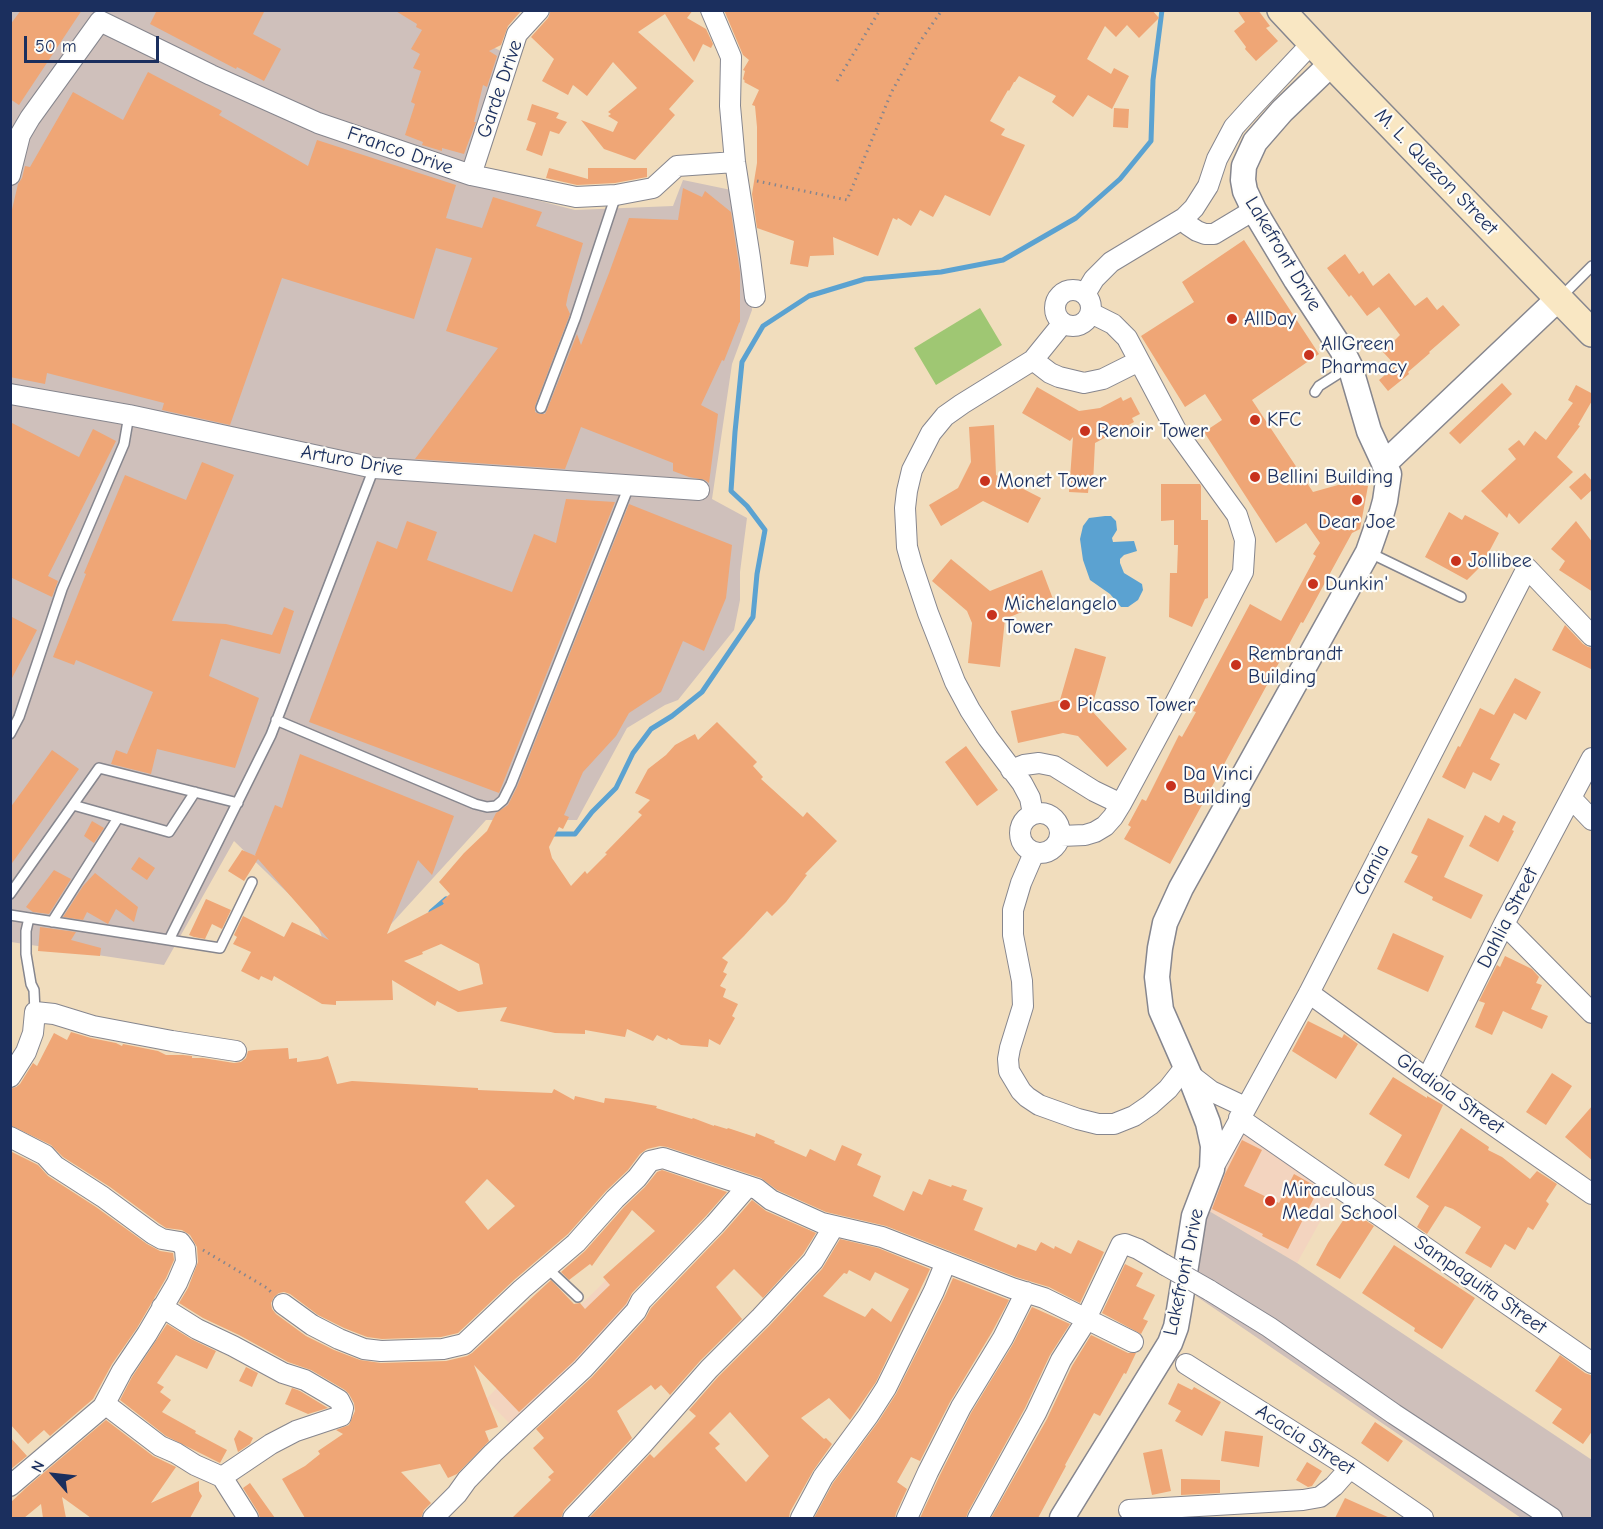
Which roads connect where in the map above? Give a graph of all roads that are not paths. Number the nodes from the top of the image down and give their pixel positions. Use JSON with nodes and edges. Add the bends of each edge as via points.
{"nodes":[{"id":1,"x":539,"y":10,"type":"edge"},
{"id":2,"x":711,"y":10,"type":"edge"},
{"id":3,"x":1281,"y":10,"type":"edge"},
{"id":4,"x":1312,"y":43,"type":"junction"},
{"id":5,"x":1331,"y":64,"type":"junction"},
{"id":6,"x":1252,"y":107,"type":"junction"},
{"id":7,"x":1270,"y":123,"type":"junction"},
{"id":8,"x":15,"y":132,"type":"edge"},
{"id":9,"x":737,"y":169,"type":"junction"},
{"id":10,"x":10,"y":175,"type":"edge"},
{"id":11,"x":471,"y":175,"type":"junction"},
{"id":12,"x":616,"y":195,"type":"junction"},
{"id":13,"x":1254,"y":210,"type":"junction"},
{"id":14,"x":1184,"y":218,"type":"junction"},
{"id":15,"x":1593,"y":266,"type":"edge"},
{"id":16,"x":755,"y":297,"type":"dead end"},
{"id":17,"x":1559,"y":298,"type":"junction"},
{"id":18,"x":1088,"y":304,"type":"junction"},
{"id":19,"x":1062,"y":323,"type":"junction"},
{"id":20,"x":1593,"y":333,"type":"edge"},
{"id":21,"x":1033,"y":360,"type":"junction"},
{"id":22,"x":1139,"y":361,"type":"junction"},
{"id":23,"x":1350,"y":366,"type":"junction"},
{"id":24,"x":1315,"y":392,"type":"dead end"},
{"id":25,"x":10,"y":394,"type":"edge"},
{"id":26,"x":541,"y":408,"type":"dead end"},
{"id":27,"x":129,"y":416,"type":"junction"},
{"id":28,"x":1384,"y":464,"type":"junction"},
{"id":29,"x":374,"y":468,"type":"junction"},
{"id":30,"x":629,"y":486,"type":"junction"},
{"id":31,"x":699,"y":490,"type":"dead end"},
{"id":32,"x":1368,"y":552,"type":"junction"},
{"id":33,"x":1461,"y":597,"type":"dead end"},
{"id":34,"x":1593,"y":636,"type":"edge"},
{"id":35,"x":276,"y":720,"type":"junction"},
{"id":36,"x":10,"y":734,"type":"edge"},
{"id":37,"x":1593,"y":758,"type":"edge"},
{"id":38,"x":1011,"y":770,"type":"junction"},
{"id":39,"x":195,"y":792,"type":"junction"},
{"id":40,"x":1571,"y":798,"type":"junction"},
{"id":41,"x":238,"y":803,"type":"junction"},
{"id":42,"x":1121,"y":804,"type":"junction"},
{"id":43,"x":73,"y":805,"type":"junction"},
{"id":44,"x":1034,"y":814,"type":"junction"},
{"id":45,"x":118,"y":818,"type":"junction"},
{"id":46,"x":1593,"y":820,"type":"edge"},
{"id":47,"x":1060,"y":836,"type":"junction"},
{"id":48,"x":1034,"y":853,"type":"junction"},
{"id":49,"x":252,"y":882,"type":"dead end"},
{"id":50,"x":10,"y":894,"type":"edge"},
{"id":51,"x":10,"y":915,"type":"edge"},
{"id":52,"x":29,"y":918,"type":"junction"},
{"id":53,"x":52,"y":922,"type":"junction"},
{"id":54,"x":1504,"y":924,"type":"junction"},
{"id":55,"x":169,"y":940,"type":"junction"},
{"id":56,"x":1308,"y":993,"type":"junction"},
{"id":57,"x":35,"y":1012,"type":"junction"},
{"id":58,"x":1593,"y":1013,"type":"edge"},
{"id":59,"x":236,"y":1051,"type":"dead end"},
{"id":60,"x":1188,"y":1070,"type":"junction"},
{"id":61,"x":10,"y":1077,"type":"edge"},
{"id":62,"x":1427,"y":1079,"type":"junction"},
{"id":63,"x":1245,"y":1117,"type":"junction"},
{"id":64,"x":10,"y":1137,"type":"edge"},
{"id":65,"x":1212,"y":1170,"type":"junction"},
{"id":66,"x":747,"y":1187,"type":"junction"},
{"id":67,"x":1593,"y":1194,"type":"edge"},
{"id":68,"x":834,"y":1226,"type":"junction"},
{"id":69,"x":946,"y":1262,"type":"junction"},
{"id":70,"x":546,"y":1267,"type":"junction"},
{"id":71,"x":1026,"y":1292,"type":"junction"},
{"id":72,"x":578,"y":1297,"type":"dead end"},
{"id":73,"x":283,"y":1304,"type":"road end"},
{"id":74,"x":162,"y":1307,"type":"junction"},
{"id":75,"x":1085,"y":1318,"type":"junction"},
{"id":76,"x":1133,"y":1342,"type":"dead end"},
{"id":77,"x":1593,"y":1363,"type":"edge"},
{"id":78,"x":1186,"y":1364,"type":"dead end"},
{"id":79,"x":105,"y":1404,"type":"junction"},
{"id":80,"x":1350,"y":1468,"type":"junction"},
{"id":81,"x":222,"y":1477,"type":"junction"},
{"id":82,"x":10,"y":1486,"type":"edge"},
{"id":83,"x":1129,"y":1510,"type":"dead end"},
{"id":84,"x":248,"y":1518,"type":"edge"},
{"id":85,"x":433,"y":1518,"type":"edge"},
{"id":86,"x":573,"y":1518,"type":"edge"},
{"id":87,"x":801,"y":1518,"type":"edge"},
{"id":88,"x":907,"y":1518,"type":"edge"},
{"id":89,"x":978,"y":1518,"type":"edge"},
{"id":90,"x":1062,"y":1518,"type":"edge"},
{"id":91,"x":1423,"y":1518,"type":"edge"},
{"id":92,"x":1552,"y":1518,"type":"edge"}],
"edges":[{"from":1,"to":11,"type":"street","name":"Garde Drive","via":[[517,34]]},
{"from":2,"to":9,"type":"street","via":[[731,57],[730,106]]},
{"from":3,"to":4,"type":"main road","name":"M. L. Quezon Street"},
{"from":4,"to":5,"type":"main road","name":"M. L. Quezon Street"},
{"from":4,"to":6,"type":"street"},
{"from":5,"to":7,"type":"street","name":"Lakefront Drive"},
{"from":5,"to":17,"type":"main road","name":"M. L. Quezon Street"},
{"from":6,"to":7,"type":"street"},
{"from":6,"to":14,"type":"street","via":[[1234,127],[1203,195]]},
{"from":7,"to":13,"type":"street","name":"Lakefront Drive","via":[[1244,166],[1245,191]]},
{"from":8,"to":10,"type":"street","name":"Franco Drive"},
{"from":8,"to":11,"type":"street","name":"Franco Drive","via":[[30,118],[100,21],[318,123]]},
{"from":9,"to":12,"type":"street","name":"Franco Drive","via":[[677,166],[653,188]]},
{"from":9,"to":16,"type":"street"},
{"from":11,"to":12,"type":"street","name":"Franco Drive","via":[[576,197]]},
{"from":12,"to":26,"type":"lane"},
{"from":13,"to":14,"type":"street","via":[[1214,234],[1197,231]]},
{"from":13,"to":23,"type":"street","name":"Lakefront Drive"},
{"from":14,"to":18,"type":"street","via":[[1111,262],[1094,279]]},
{"from":15,"to":17,"type":"lane"},
{"from":17,"to":20,"type":"main road","name":"M. L. Quezon Street"},
{"from":17,"to":28,"type":"street"},
{"from":18,"to":19,"type":"street","via":[[1088,319],[1076,326]]},
{"from":18,"to":19,"type":"street","via":[[1079,291],[1065,292],[1056,302],[1055,310]]},
{"from":18,"to":22,"type":"street","via":[[1127,338]]},
{"from":19,"to":21,"type":"street"},
{"from":21,"to":22,"type":"street","via":[[1050,373],[1084,383],[1103,379]]},
{"from":21,"to":38,"type":"street","via":[[945,416],[931,433],[912,470],[905,508],[912,565],[955,682]]},
{"from":22,"to":42,"type":"street","via":[[1177,432],[1237,515],[1245,540],[1243,572]]},
{"from":23,"to":24,"type":"lane"},
{"from":23,"to":28,"type":"street","name":"Lakefront Drive","via":[[1364,419]]},
{"from":25,"to":27,"type":"street","name":"Arturo Drive"},
{"from":27,"to":29,"type":"street","name":"Arturo Drive"},
{"from":27,"to":36,"type":"lane","via":[[124,444],[62,589]]},
{"from":28,"to":32,"type":"street","name":"Lakefront Drive","via":[[1389,474],[1386,492]]},
{"from":29,"to":30,"type":"street","name":"Arturo Drive"},
{"from":29,"to":35,"type":"lane"},
{"from":30,"to":31,"type":"street","name":"Arturo Drive"},
{"from":30,"to":35,"type":"lane","via":[[512,784],[496,806],[475,804]]},
{"from":32,"to":33,"type":"lane"},
{"from":32,"to":60,"type":"street","name":"Lakefront Drive","via":[[1165,923],[1157,977],[1161,1010]]},
{"from":34,"to":56,"type":"street","name":"Camia","via":[[1527,568]]},
{"from":35,"to":41,"type":"lane"},
{"from":37,"to":40,"type":"street","name":"Dahlia Street"},
{"from":38,"to":42,"type":"street","via":[[1039,763],[1053,766]]},
{"from":38,"to":44,"type":"street","via":[[1027,791]]},
{"from":39,"to":41,"type":"lane"},
{"from":39,"to":43,"type":"lane","via":[[99,768]]},
{"from":39,"to":45,"type":"lane","via":[[169,832]]},
{"from":40,"to":46,"type":"street"},
{"from":40,"to":54,"type":"street","name":"Dahlia Street"},
{"from":41,"to":55,"type":"lane"},
{"from":42,"to":47,"type":"street","via":[[1105,826],[1095,832]]},
{"from":43,"to":45,"type":"lane"},
{"from":43,"to":50,"type":"lane"},
{"from":44,"to":47,"type":"street","via":[[1042,813],[1056,820]]},
{"from":44,"to":48,"type":"street","via":[[1024,822],[1020,834],[1024,846]]},
{"from":45,"to":53,"type":"lane"},
{"from":47,"to":48,"type":"street","via":[[1054,848]]},
{"from":48,"to":60,"type":"street","via":[[1016,897],[1012,923],[1024,995],[1008,1059],[1009,1071],[1021,1091],[1039,1105],[1078,1119],[1114,1124],[1150,1106]]},
{"from":49,"to":55,"type":"lane","via":[[220,948]]},
{"from":51,"to":52,"type":"lane"},
{"from":52,"to":53,"type":"lane"},
{"from":52,"to":57,"type":"lane","via":[[26,954]]},
{"from":53,"to":55,"type":"lane"},
{"from":54,"to":58,"type":"street"},
{"from":54,"to":62,"type":"street","name":"Dahlia Street"},
{"from":56,"to":62,"type":"street","name":"Gladiola Street"},
{"from":56,"to":63,"type":"street","name":"Camia"},
{"from":57,"to":59,"type":"street"},
{"from":57,"to":61,"type":"street","via":[[26,1052]]},
{"from":60,"to":63,"type":"street","name":"Lakefront Drive"},
{"from":60,"to":65,"type":"street","name":"Lakefront Drive","via":[[1212,1136]]},
{"from":62,"to":67,"type":"street","name":"Gladiola Street"},
{"from":63,"to":65,"type":"street","name":"Camia"},
{"from":63,"to":77,"type":"street","name":"Sampaguita Street"},
{"from":64,"to":74,"type":"street","via":[[45,1155],[153,1234],[180,1242],[186,1262]]},
{"from":65,"to":90,"type":"street","name":"Lakefront Drive","via":[[1194,1216],[1170,1343]]},
{"from":66,"to":68,"type":"street"},
{"from":66,"to":70,"type":"street","via":[[663,1158],[650,1161],[576,1243]]},
{"from":66,"to":85,"type":"street","via":[[583,1369],[492,1453]]},
{"from":68,"to":69,"type":"street","via":[[882,1238]]},
{"from":68,"to":86,"type":"street","via":[[813,1261]]},
{"from":69,"to":71,"type":"street"},
{"from":69,"to":87,"type":"street","via":[[886,1388],[823,1478]]},
{"from":70,"to":72,"type":"lane"},
{"from":70,"to":73,"type":"street","via":[[464,1344],[443,1349],[364,1349],[312,1325]]},
{"from":71,"to":75,"type":"street"},
{"from":71,"to":88,"type":"street","via":[[961,1407]]},
{"from":74,"to":79,"type":"street"},
{"from":74,"to":81,"type":"street","via":[[197,1329],[305,1380],[339,1400],[343,1408],[341,1416],[296,1431]]},
{"from":75,"to":76,"type":"street"},
{"from":75,"to":89,"type":"street"},
{"from":75,"to":92,"type":"street","bridge":true,"via":[[1121,1245],[1138,1249],[1269,1327]]},
{"from":78,"to":80,"type":"street","name":"Acacia Street"},
{"from":79,"to":81,"type":"street","via":[[160,1446]]},
{"from":79,"to":82,"type":"street"},
{"from":80,"to":83,"type":"street","via":[[1320,1497]]},
{"from":80,"to":91,"type":"street","name":"Acacia Street"},
{"from":81,"to":84,"type":"street"}]}
